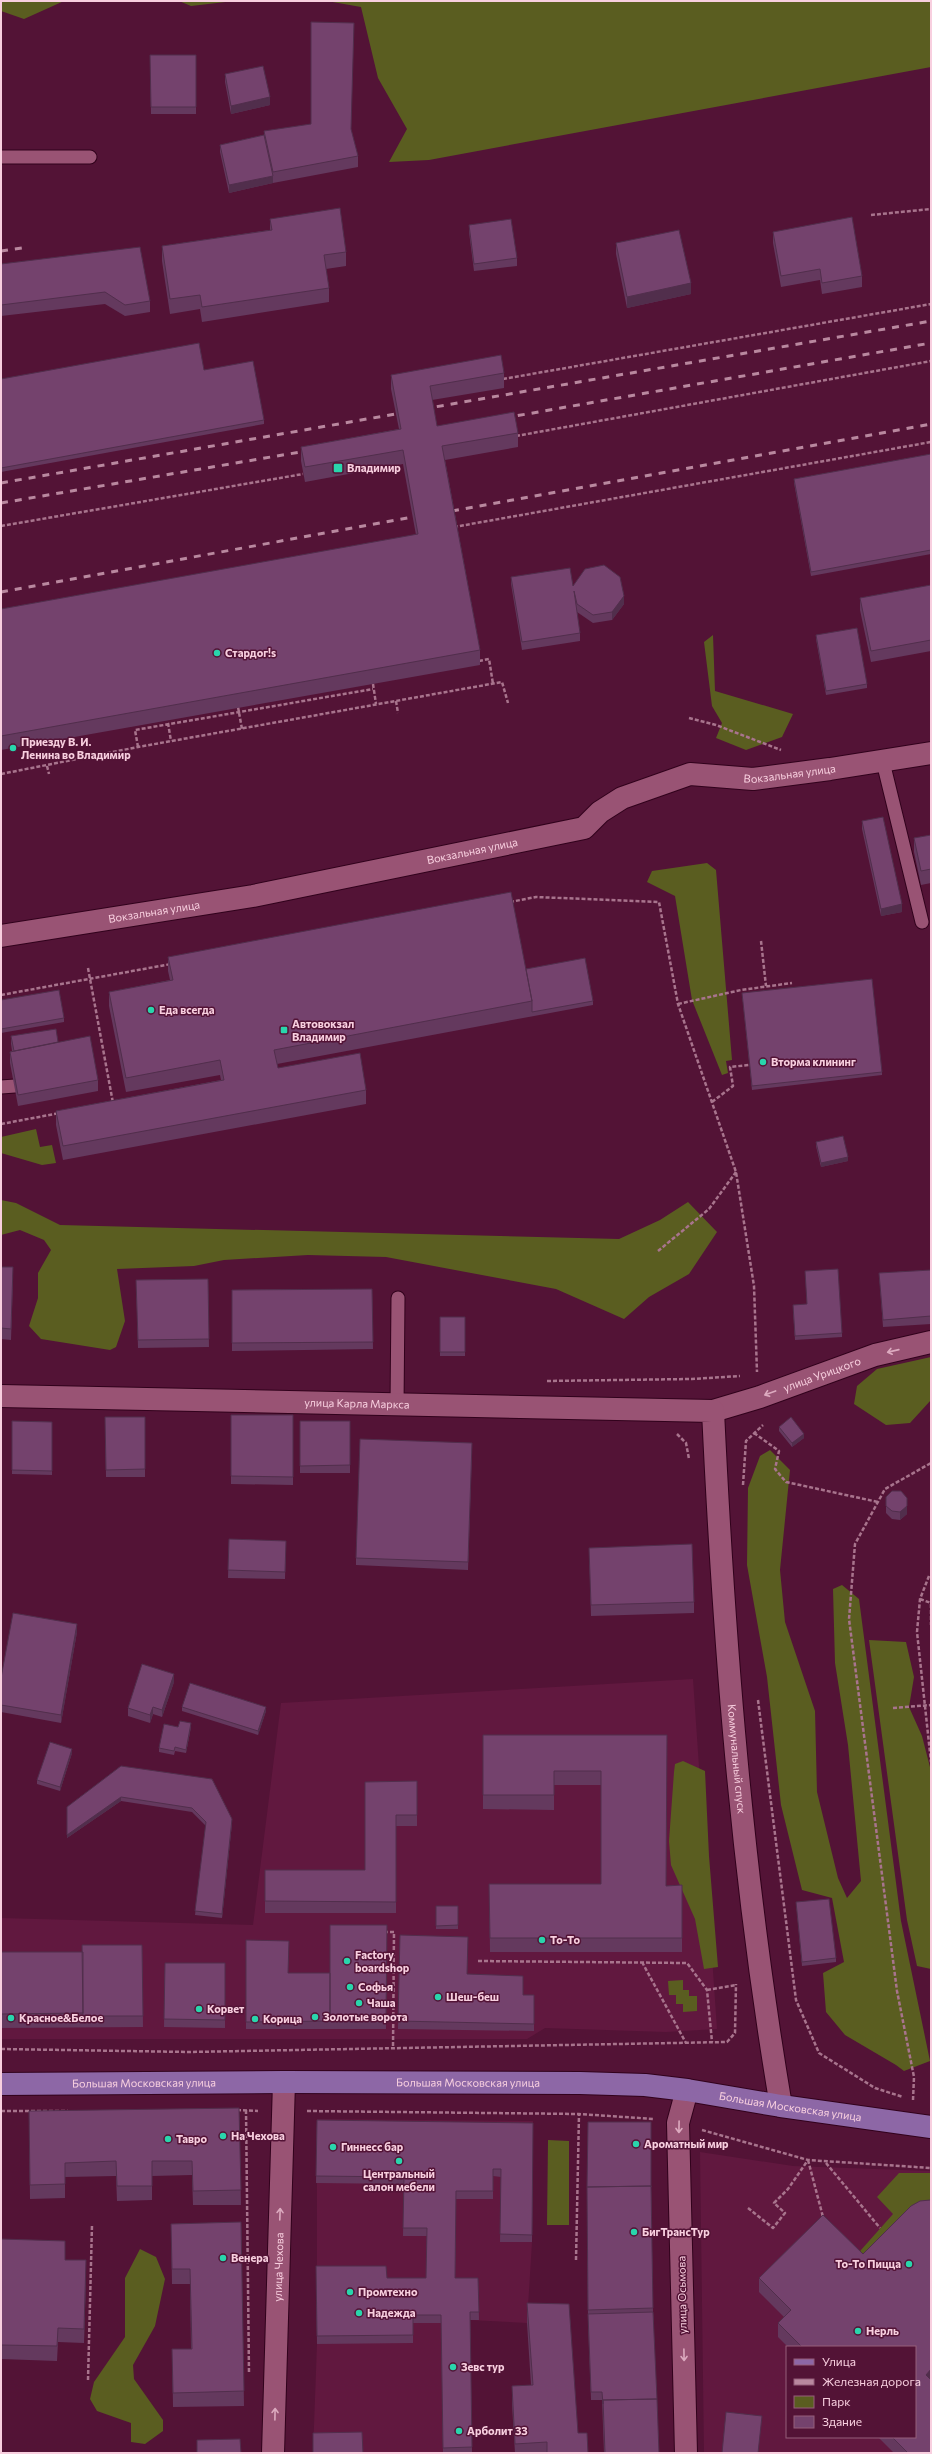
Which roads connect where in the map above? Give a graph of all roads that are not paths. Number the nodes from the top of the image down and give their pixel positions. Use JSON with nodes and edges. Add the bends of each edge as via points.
{"nodes":[{"id":1,"x":1,"y":157,"type":"edge"},
{"id":2,"x":90,"y":157,"type":"dead end"},
{"id":3,"x":931,"y":752,"type":"edge"},
{"id":4,"x":883,"y":762,"type":"junction"},
{"id":5,"x":922,"y":922,"type":"dead end"},
{"id":6,"x":1,"y":936,"type":"edge"},
{"id":7,"x":14,"y":1086,"type":"edge"},
{"id":8,"x":1,"y":1087,"type":"edge"},
{"id":9,"x":398,"y":1298,"type":"dead end"},
{"id":10,"x":931,"y":1342,"type":"edge"},
{"id":11,"x":1,"y":1396,"type":"edge"},
{"id":12,"x":397,"y":1406,"type":"junction"},
{"id":13,"x":713,"y":1410,"type":"junction"},
{"id":14,"x":284,"y":2082,"type":"junction"},
{"id":15,"x":1,"y":2084,"type":"edge"},
{"id":16,"x":687,"y":2090,"type":"junction"},
{"id":17,"x":781,"y":2106,"type":"junction"},
{"id":18,"x":931,"y":2127,"type":"edge"},
{"id":19,"x":273,"y":2453,"type":"edge"},
{"id":20,"x":686,"y":2453,"type":"edge"}],
"edges":[{"from":1,"to":2,"type":"lane"},
{"from":3,"to":4,"type":"street","name":"Вокзальная улица"},
{"from":4,"to":5,"type":"lane"},
{"from":4,"to":6,"type":"street","name":"Вокзальная улица","via":[[753,779],[690,774],[622,798],[600,812],[584,828],[252,896]]},
{"from":7,"to":8,"type":"lane"},
{"from":9,"to":12,"type":"lane"},
{"from":10,"to":13,"type":"street","name":"улица Урицкого","one_way":true,"via":[[875,1355],[760,1397]]},
{"from":11,"to":12,"type":"street","name":"улица Карла Маркса"},
{"from":12,"to":13,"type":"street","name":"улица Карла Маркса"},
{"from":13,"to":17,"type":"street","name":"Коммунальный спуск","via":[[722,1594],[744,1848],[766,2023]]},
{"from":14,"to":15,"type":"main road","name":"Большая Московская улица"},
{"from":14,"to":16,"type":"main road","name":"Большая Московская улица","via":[[580,2083]]},
{"from":19,"to":14,"type":"street","name":"улица Чехова","one_way":true},
{"from":16,"to":17,"type":"main road","name":"Большая Московская улица"},
{"from":16,"to":20,"type":"street","name":"улица Осьмова","one_way":true,"via":[[678,2123]]},
{"from":17,"to":18,"type":"main road","name":"Большая Московская улица"}]}
